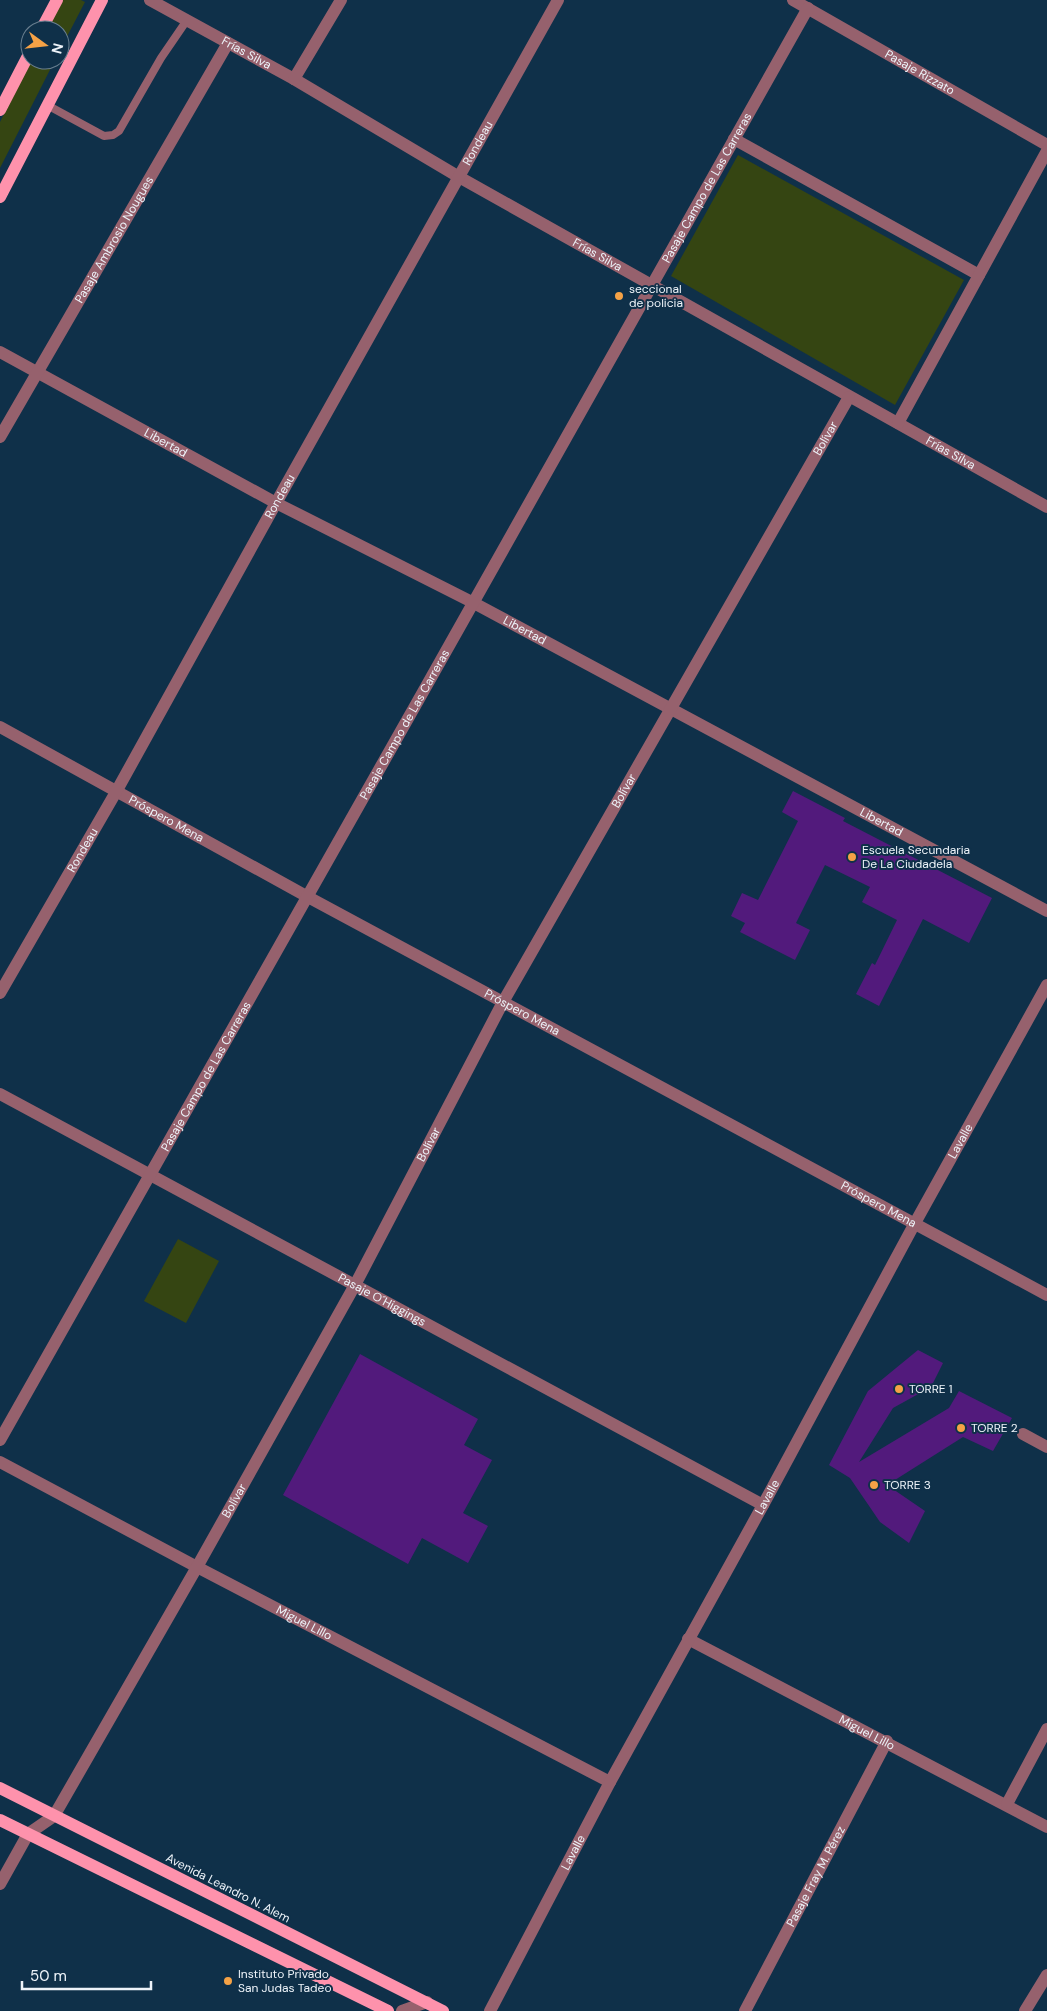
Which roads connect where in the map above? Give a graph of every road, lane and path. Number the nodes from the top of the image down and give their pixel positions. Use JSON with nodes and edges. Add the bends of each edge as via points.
{"nodes":[{"id":1,"x":57,"y":0,"type":"edge"},
{"id":2,"x":102,"y":0,"type":"edge"},
{"id":3,"x":150,"y":0,"type":"edge"},
{"id":4,"x":341,"y":0,"type":"edge"},
{"id":5,"x":558,"y":0,"type":"edge"},
{"id":6,"x":793,"y":0,"type":"edge"},
{"id":7,"x":808,"y":8,"type":"junction"},
{"id":8,"x":46,"y":20,"type":"edge"},
{"id":9,"x":187,"y":20,"type":"junction"},
{"id":10,"x":228,"y":43,"type":"junction"},
{"id":11,"x":21,"y":70,"type":"edge"},
{"id":12,"x":294,"y":79,"type":"junction"},
{"id":13,"x":48,"y":105,"type":"junction"},
{"id":14,"x":0,"y":110,"type":"edge"},
{"id":15,"x":734,"y":139,"type":"junction"},
{"id":16,"x":1047,"y":145,"type":"edge"},
{"id":17,"x":1047,"y":151,"type":"edge"},
{"id":18,"x":459,"y":177,"type":"junction"},
{"id":19,"x":0,"y":197,"type":"edge"},
{"id":20,"x":979,"y":275,"type":"junction"},
{"id":21,"x":652,"y":284,"type":"junction"},
{"id":22,"x":0,"y":352,"type":"edge"},
{"id":23,"x":37,"y":373,"type":"junction"},
{"id":24,"x":849,"y":397,"type":"junction"},
{"id":25,"x":898,"y":423,"type":"junction"},
{"id":26,"x":0,"y":437,"type":"edge"},
{"id":27,"x":276,"y":503,"type":"junction"},
{"id":28,"x":1047,"y":507,"type":"edge"},
{"id":29,"x":472,"y":602,"type":"junction"},
{"id":30,"x":672,"y":709,"type":"junction"},
{"id":31,"x":0,"y":727,"type":"edge"},
{"id":32,"x":116,"y":792,"type":"junction"},
{"id":33,"x":308,"y":897,"type":"junction"},
{"id":34,"x":1047,"y":911,"type":"edge"},
{"id":35,"x":1047,"y":985,"type":"edge"},
{"id":36,"x":0,"y":993,"type":"edge"},
{"id":37,"x":503,"y":1002,"type":"junction"},
{"id":38,"x":0,"y":1094,"type":"edge"},
{"id":39,"x":151,"y":1174,"type":"junction"},
{"id":40,"x":915,"y":1223,"type":"junction"},
{"id":41,"x":354,"y":1285,"type":"junction"},
{"id":42,"x":1047,"y":1294,"type":"edge"},
{"id":43,"x":1022,"y":1434,"type":"dead end"},
{"id":44,"x":0,"y":1440,"type":"edge"},
{"id":45,"x":1047,"y":1447,"type":"edge"},
{"id":46,"x":0,"y":1462,"type":"edge"},
{"id":47,"x":763,"y":1505,"type":"junction"},
{"id":48,"x":197,"y":1567,"type":"junction"},
{"id":49,"x":688,"y":1639,"type":"junction"},
{"id":50,"x":1047,"y":1730,"type":"edge"},
{"id":51,"x":887,"y":1741,"type":"junction"},
{"id":52,"x":610,"y":1782,"type":"junction"},
{"id":53,"x":0,"y":1788,"type":"edge"},
{"id":54,"x":1007,"y":1804,"type":"junction"},
{"id":55,"x":54,"y":1816,"type":"junction"},
{"id":56,"x":0,"y":1820,"type":"edge"},
{"id":57,"x":1047,"y":1826,"type":"edge"},
{"id":58,"x":28,"y":1834,"type":"junction"},
{"id":59,"x":0,"y":1884,"type":"edge"},
{"id":60,"x":1047,"y":1975,"type":"edge"},
{"id":61,"x":427,"y":2002,"type":"junction"},
{"id":62,"x":388,"y":2011,"type":"edge"},
{"id":63,"x":402,"y":2011,"type":"edge"},
{"id":64,"x":444,"y":2011,"type":"edge"},
{"id":65,"x":490,"y":2011,"type":"edge"},
{"id":66,"x":745,"y":2011,"type":"edge"},
{"id":67,"x":1025,"y":2011,"type":"edge"}],
"edges":[{"from":1,"to":8,"type":"main road"},
{"from":2,"to":13,"type":"main road"},
{"from":3,"to":9,"type":"street","name":"Frías Silva"},
{"from":4,"to":12,"type":"street"},
{"from":5,"to":18,"type":"street","name":"Rondeau"},
{"from":6,"to":7,"type":"street","name":"Pasaje Rizzato"},
{"from":7,"to":15,"type":"street","name":"Pasaje Campo de Las Carreras"},
{"from":7,"to":16,"type":"street","name":"Pasaje Rizzato"},
{"from":9,"to":10,"type":"street","name":"Frías Silva"},
{"from":9,"to":13,"type":"lane","via":[[113,135],[104,136]]},
{"from":10,"to":12,"type":"street","name":"Frías Silva"},
{"from":10,"to":23,"type":"street","name":"Pasaje Ambrosio Nougues"},
{"from":11,"to":14,"type":"main road"},
{"from":12,"to":18,"type":"street","name":"Frías Silva"},
{"from":13,"to":19,"type":"main road"},
{"from":15,"to":20,"type":"street"},
{"from":15,"to":21,"type":"street","name":"Pasaje Campo de Las Carreras"},
{"from":17,"to":20,"type":"street"},
{"from":18,"to":21,"type":"street","name":"Frías Silva"},
{"from":18,"to":27,"type":"street","name":"Rondeau"},
{"from":20,"to":25,"type":"street"},
{"from":21,"to":24,"type":"street","name":"Frías Silva"},
{"from":21,"to":29,"type":"street","name":"Pasaje Campo de Las Carreras"},
{"from":22,"to":23,"type":"street","name":"Libertad"},
{"from":23,"to":26,"type":"street","name":"Pasaje Ambrosio Nougues"},
{"from":23,"to":27,"type":"street","name":"Libertad"},
{"from":24,"to":25,"type":"street","name":"Frías Silva"},
{"from":24,"to":30,"type":"street","name":"Bolívar"},
{"from":25,"to":28,"type":"street","name":"Frías Silva"},
{"from":27,"to":29,"type":"street","name":"Libertad"},
{"from":27,"to":32,"type":"street","name":"Rondeau"},
{"from":29,"to":30,"type":"street","name":"Libertad"},
{"from":29,"to":33,"type":"street","name":"Pasaje Campo de Las Carreras"},
{"from":30,"to":34,"type":"street","name":"Libertad"},
{"from":30,"to":37,"type":"street","name":"Bolívar"},
{"from":31,"to":32,"type":"street","name":"Próspero Mena"},
{"from":32,"to":33,"type":"street","name":"Próspero Mena"},
{"from":32,"to":36,"type":"street","name":"Rondeau"},
{"from":33,"to":37,"type":"street","name":"Próspero Mena"},
{"from":33,"to":39,"type":"street","name":"Pasaje Campo de Las Carreras"},
{"from":35,"to":40,"type":"street","name":"Lavalle"},
{"from":37,"to":40,"type":"street","name":"Próspero Mena"},
{"from":37,"to":41,"type":"street","name":"Bolívar"},
{"from":38,"to":39,"type":"street","name":"Pasaje O´Higgings"},
{"from":39,"to":41,"type":"street","name":"Pasaje O´Higgings"},
{"from":39,"to":44,"type":"street","name":"Pasaje Campo de Las Carreras"},
{"from":40,"to":42,"type":"street","name":"Próspero Mena"},
{"from":40,"to":47,"type":"street","name":"Lavalle"},
{"from":41,"to":47,"type":"street","name":"Pasaje O´Higgings"},
{"from":41,"to":48,"type":"street","name":"Bolívar"},
{"from":43,"to":45,"type":"street"},
{"from":46,"to":48,"type":"street","name":"Miguel Lillo"},
{"from":47,"to":49,"type":"street","name":"Lavalle"},
{"from":48,"to":52,"type":"street","name":"Miguel Lillo"},
{"from":48,"to":55,"type":"street","name":"Bolívar"},
{"from":49,"to":51,"type":"street","name":"Miguel Lillo"},
{"from":49,"to":52,"type":"street","name":"Lavalle"},
{"from":50,"to":54,"type":"street"},
{"from":51,"to":54,"type":"street","name":"Miguel Lillo"},
{"from":51,"to":66,"type":"street","name":"Pasaje Fray M. Pérez"},
{"from":52,"to":65,"type":"street","name":"Lavalle"},
{"from":53,"to":55,"type":"main road","name":"Avenida Leandro N. Alem"},
{"from":54,"to":57,"type":"street","name":"Miguel Lillo"},
{"from":55,"to":58,"type":"street","name":"Bolívar"},
{"from":55,"to":61,"type":"main road","name":"Avenida Leandro N. Alem"},
{"from":56,"to":58,"type":"main road"},
{"from":58,"to":59,"type":"street","name":"Bolívar"},
{"from":58,"to":62,"type":"main road"},
{"from":60,"to":67,"type":"street"},
{"from":61,"to":63,"type":"street"},
{"from":61,"to":64,"type":"main road","name":"Avenida Leandro N. Alem"}]}
